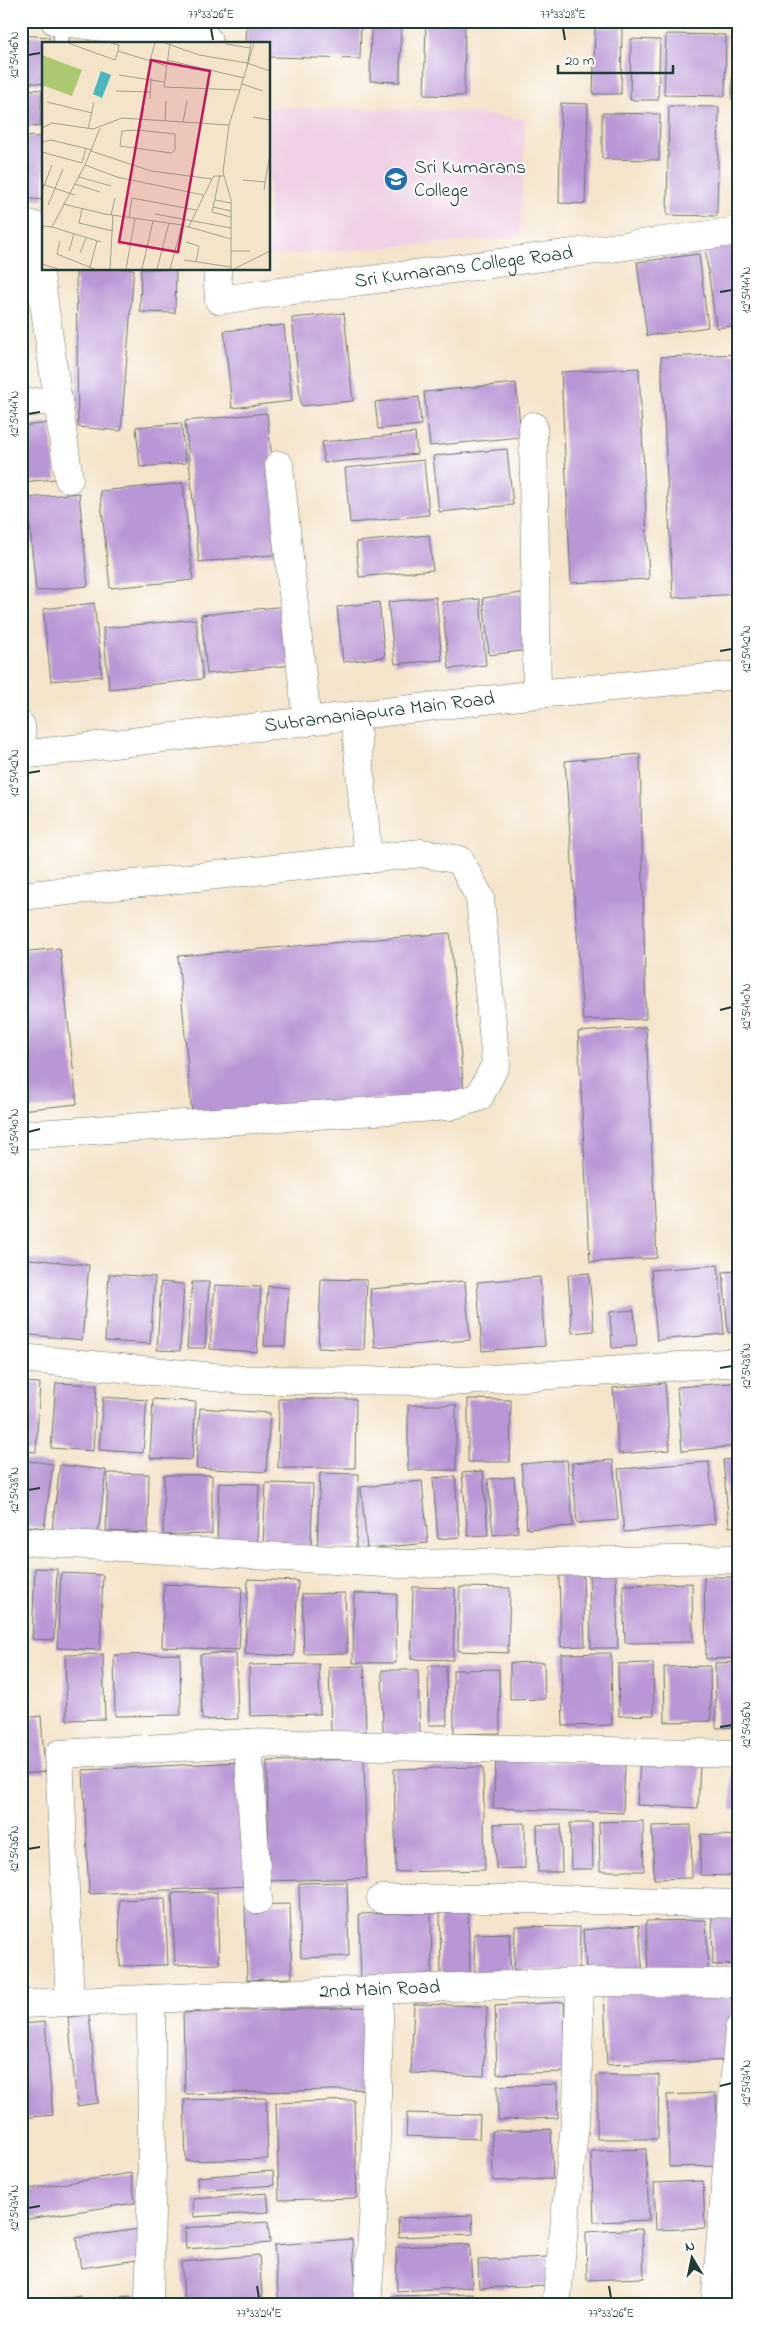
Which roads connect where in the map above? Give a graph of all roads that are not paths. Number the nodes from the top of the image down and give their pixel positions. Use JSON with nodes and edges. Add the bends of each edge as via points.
{"nodes":[{"id":1,"x":59,"y":29,"type":"edge"},
{"id":2,"x":207,"y":35,"type":"edge"},
{"id":3,"x":33,"y":226,"type":"edge"},
{"id":4,"x":739,"y":231,"type":"edge"},
{"id":5,"x":217,"y":270,"type":"edge"},
{"id":6,"x":58,"y":399,"type":"junction"},
{"id":7,"x":21,"y":404,"type":"edge"},
{"id":8,"x":534,"y":426,"type":"dead end"},
{"id":9,"x":280,"y":466,"type":"dead end"},
{"id":10,"x":69,"y":479,"type":"dead end"},
{"id":11,"x":739,"y":675,"type":"edge"},
{"id":12,"x":537,"y":694,"type":"junction"},
{"id":13,"x":355,"y":716,"type":"junction"},
{"id":14,"x":307,"y":722,"type":"junction"},
{"id":15,"x":21,"y":726,"type":"edge"},
{"id":16,"x":22,"y":755,"type":"edge"},
{"id":17,"x":368,"y":858,"type":"junction"},
{"id":18,"x":21,"y":896,"type":"edge"},
{"id":19,"x":21,"y":1135,"type":"edge"},
{"id":20,"x":21,"y":1358,"type":"edge"},
{"id":21,"x":739,"y":1362,"type":"edge"},
{"id":22,"x":21,"y":1541,"type":"edge"},
{"id":23,"x":739,"y":1559,"type":"edge"},
{"id":24,"x":248,"y":1743,"type":"junction"},
{"id":25,"x":739,"y":1754,"type":"edge"},
{"id":26,"x":381,"y":1899,"type":"dead end"},
{"id":27,"x":258,"y":1900,"type":"dead end"},
{"id":28,"x":739,"y":1904,"type":"edge"},
{"id":29,"x":580,"y":1982,"type":"junction"},
{"id":30,"x":739,"y":1982,"type":"edge"},
{"id":31,"x":380,"y":1989,"type":"junction"},
{"id":32,"x":151,"y":1999,"type":"junction"},
{"id":33,"x":70,"y":2002,"type":"junction"},
{"id":34,"x":21,"y":2004,"type":"edge"},
{"id":35,"x":739,"y":2029,"type":"edge"},
{"id":36,"x":149,"y":2305,"type":"edge"},
{"id":37,"x":367,"y":2305,"type":"edge"},
{"id":38,"x":556,"y":2305,"type":"edge"},
{"id":39,"x":716,"y":2305,"type":"edge"}],
"edges":[{"from":1,"to":2,"type":"street"},
{"from":3,"to":6,"type":"street"},
{"from":4,"to":5,"type":"street","name":"Sri Kumarans College Road","via":[[219,300]]},
{"from":6,"to":7,"type":"street"},
{"from":6,"to":10,"type":"street"},
{"from":8,"to":12,"type":"street"},
{"from":9,"to":14,"type":"street"},
{"from":11,"to":12,"type":"street","name":"Subramaniapura Main Road"},
{"from":12,"to":13,"type":"street","name":"Subramaniapura Main Road"},
{"from":13,"to":14,"type":"street","name":"Subramaniapura Main Road"},
{"from":13,"to":17,"type":"street"},
{"from":14,"to":16,"type":"street","name":"Subramaniapura Main Road"},
{"from":15,"to":16,"type":"street"},
{"from":17,"to":18,"type":"street"},
{"from":17,"to":19,"type":"street","via":[[422,853],[460,860],[480,898],[496,1064],[479,1097],[450,1106]]},
{"from":20,"to":21,"type":"street","via":[[244,1380],[455,1381]]},
{"from":22,"to":23,"type":"street","via":[[400,1564]]},
{"from":24,"to":25,"type":"street"},
{"from":24,"to":27,"type":"street"},
{"from":24,"to":33,"type":"street","via":[[59,1754]]},
{"from":26,"to":28,"type":"street"},
{"from":29,"to":30,"type":"street","name":"2nd Main Road"},
{"from":29,"to":31,"type":"street","name":"2nd Main Road"},
{"from":29,"to":38,"type":"street","via":[[576,2104]]},
{"from":31,"to":32,"type":"street","name":"2nd Main Road"},
{"from":31,"to":37,"type":"street","via":[[374,2206]]},
{"from":32,"to":33,"type":"street","name":"2nd Main Road"},
{"from":32,"to":36,"type":"street"},
{"from":33,"to":34,"type":"street","name":"2nd Main Road"},
{"from":35,"to":39,"type":"street"}]}
